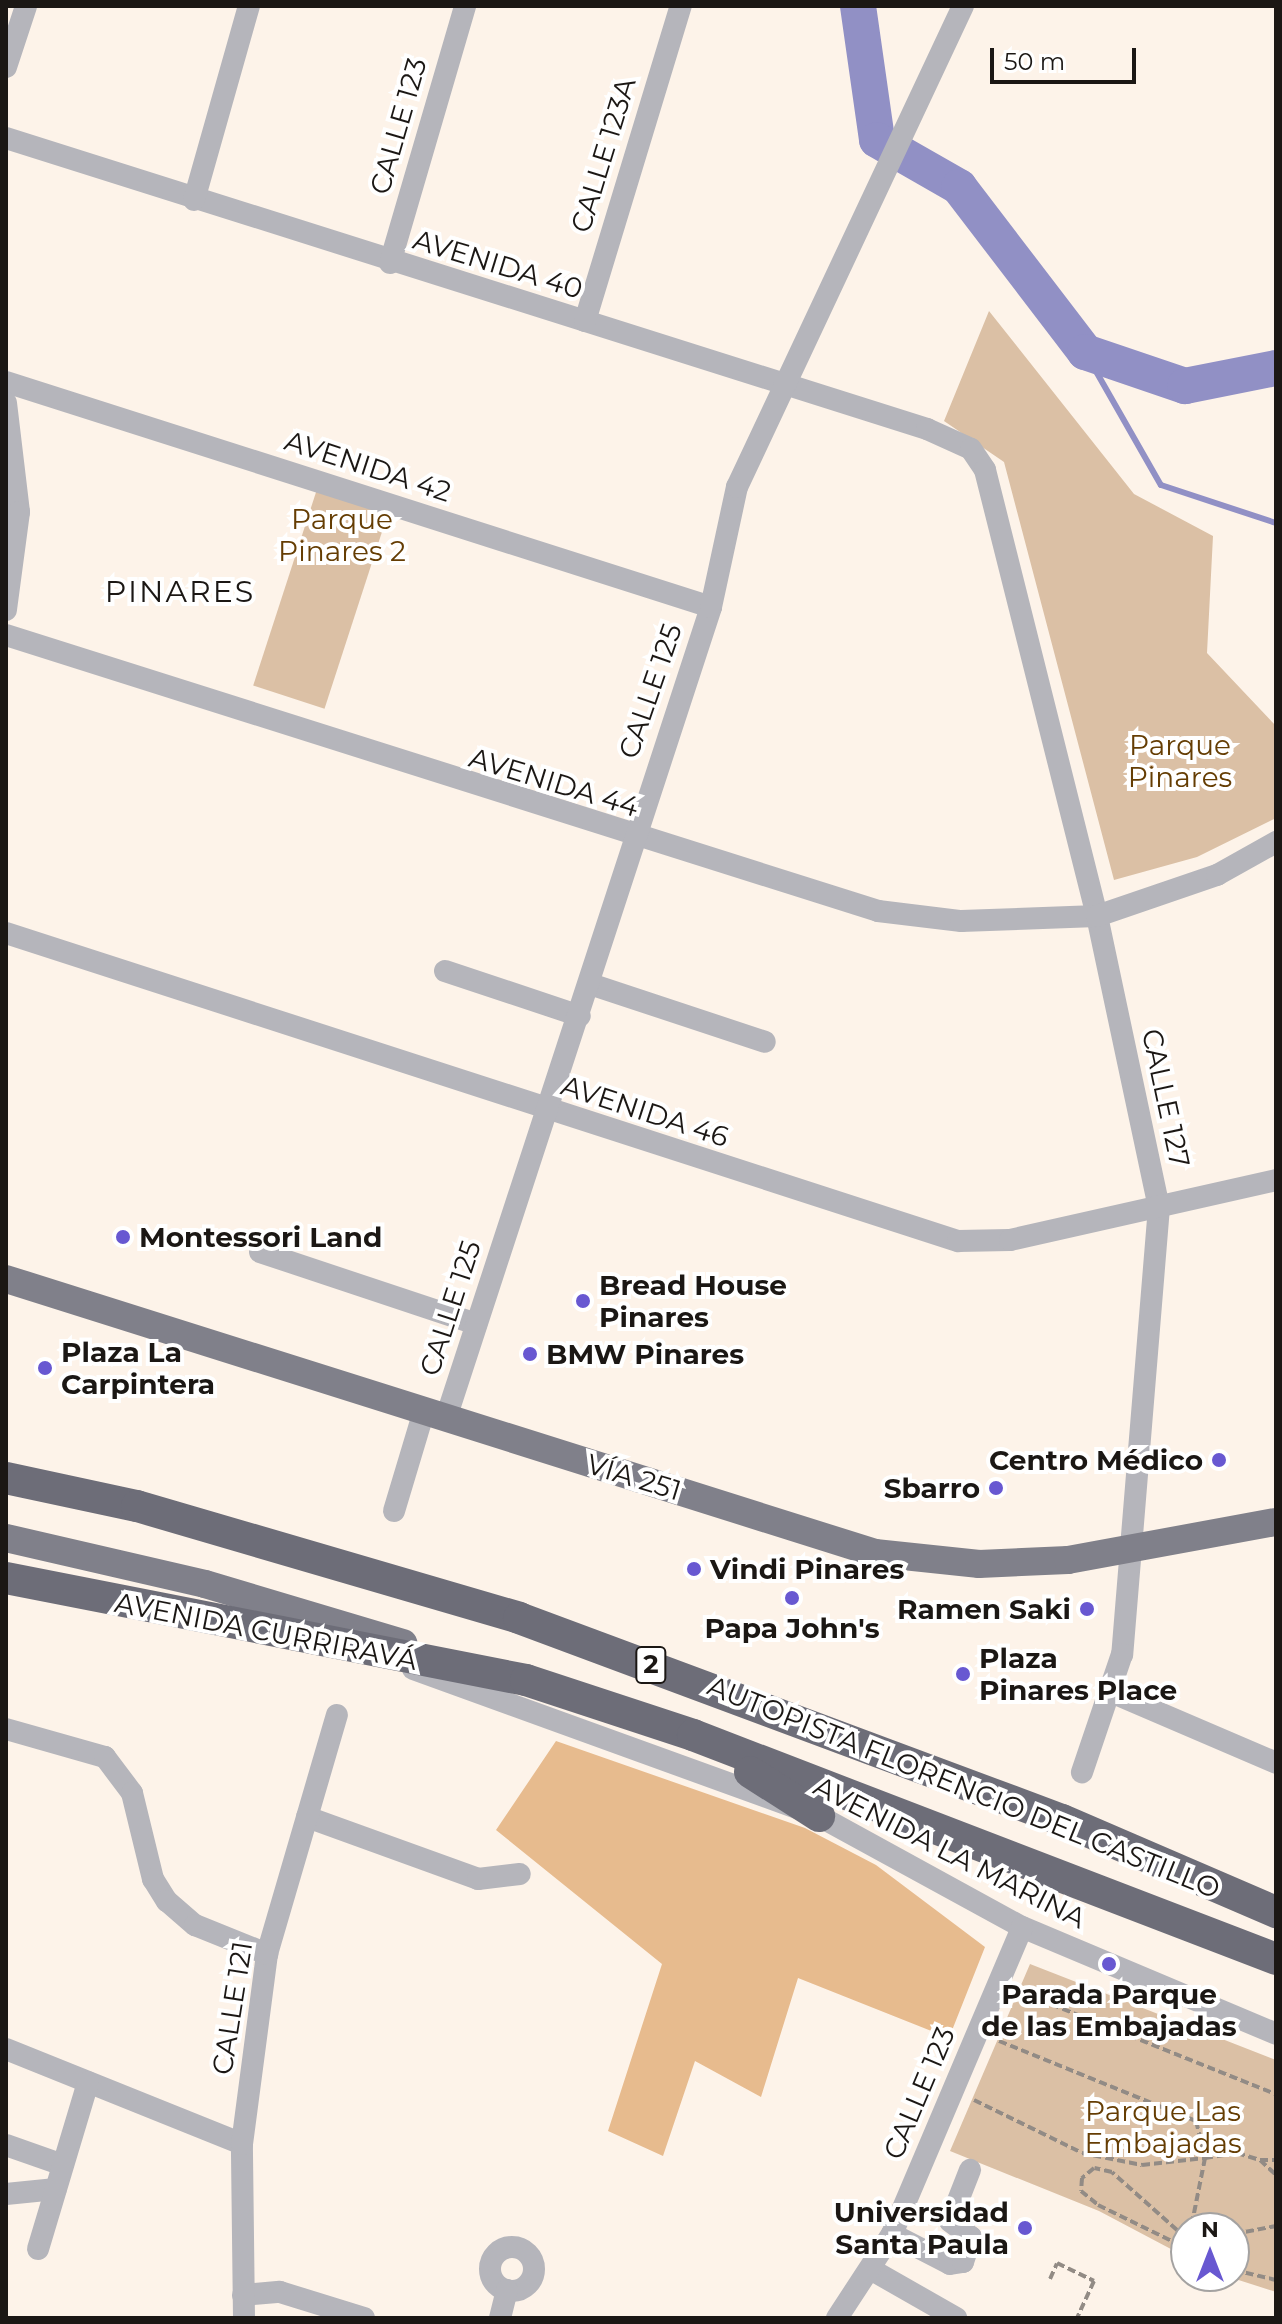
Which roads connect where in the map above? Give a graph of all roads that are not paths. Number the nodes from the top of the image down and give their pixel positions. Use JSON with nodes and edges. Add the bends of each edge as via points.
{"nodes":[{"id":1,"x":26,"y":6,"type":"edge"},
{"id":2,"x":249,"y":6,"type":"edge"},
{"id":3,"x":465,"y":6,"type":"edge"},
{"id":4,"x":681,"y":6,"type":"edge"},
{"id":5,"x":963,"y":6,"type":"edge"},
{"id":6,"x":6,"y":67,"type":"edge"},
{"id":7,"x":6,"y":138,"type":"edge"},
{"id":8,"x":194,"y":200,"type":"junction"},
{"id":9,"x":390,"y":263,"type":"junction"},
{"id":10,"x":585,"y":321,"type":"junction"},
{"id":11,"x":6,"y":382,"type":"edge"},
{"id":12,"x":782,"y":385,"type":"junction"},
{"id":13,"x":6,"y":403,"type":"edge"},
{"id":14,"x":971,"y":449,"type":"joint"},
{"id":15,"x":711,"y":607,"type":"junction"},
{"id":16,"x":6,"y":610,"type":"edge"},
{"id":17,"x":6,"y":635,"type":"edge"},
{"id":18,"x":631,"y":838,"type":"junction"},
{"id":19,"x":1276,"y":842,"type":"edge"},
{"id":20,"x":1097,"y":916,"type":"junction"},
{"id":21,"x":6,"y":933,"type":"edge"},
{"id":22,"x":445,"y":971,"type":"dead end"},
{"id":23,"x":590,"y":984,"type":"junction"},
{"id":24,"x":580,"y":1016,"type":"junction"},
{"id":25,"x":765,"y":1042,"type":"dead end"},
{"id":26,"x":544,"y":1109,"type":"junction"},
{"id":27,"x":1276,"y":1180,"type":"edge"},
{"id":28,"x":1159,"y":1207,"type":"junction"},
{"id":29,"x":260,"y":1252,"type":"dead end"},
{"id":30,"x":6,"y":1279,"type":"edge"},
{"id":31,"x":476,"y":1324,"type":"junction"},
{"id":32,"x":435,"y":1414,"type":"junction"},
{"id":33,"x":6,"y":1478,"type":"edge"},
{"id":34,"x":394,"y":1511,"type":"dead end"},
{"id":35,"x":1276,"y":1522,"type":"edge"},
{"id":36,"x":6,"y":1538,"type":"edge"},
{"id":37,"x":1125,"y":1552,"type":"junction"},
{"id":38,"x":6,"y":1578,"type":"edge"},
{"id":39,"x":6,"y":1590,"type":"edge"},
{"id":40,"x":72,"y":1594,"type":"junction"},
{"id":41,"x":367,"y":1653,"type":"junction"},
{"id":42,"x":526,"y":1680,"type":"junction"},
{"id":43,"x":1113,"y":1693,"type":"junction"},
{"id":44,"x":337,"y":1715,"type":"dead end"},
{"id":45,"x":6,"y":1729,"type":"edge"},
{"id":46,"x":693,"y":1735,"type":"junction"},
{"id":47,"x":1276,"y":1763,"type":"edge"},
{"id":48,"x":1082,"y":1772,"type":"dead end"},
{"id":49,"x":819,"y":1816,"type":"junction"},
{"id":50,"x":307,"y":1817,"type":"junction"},
{"id":51,"x":520,"y":1874,"type":"dead end"},
{"id":52,"x":1276,"y":1912,"type":"edge"},
{"id":53,"x":1022,"y":1927,"type":"junction"},
{"id":54,"x":267,"y":1954,"type":"junction"},
{"id":55,"x":1276,"y":1959,"type":"edge"},
{"id":56,"x":1276,"y":2034,"type":"edge"},
{"id":57,"x":6,"y":2049,"type":"edge"},
{"id":58,"x":88,"y":2082,"type":"junction"},
{"id":59,"x":242,"y":2144,"type":"junction"},
{"id":60,"x":6,"y":2145,"type":"edge"},
{"id":61,"x":63,"y":2165,"type":"junction"},
{"id":62,"x":970,"y":2170,"type":"dead end"},
{"id":63,"x":56,"y":2189,"type":"junction"},
{"id":64,"x":6,"y":2194,"type":"edge"},
{"id":65,"x":892,"y":2234,"type":"junction"},
{"id":66,"x":38,"y":2249,"type":"dead end"},
{"id":67,"x":872,"y":2270,"type":"junction"},
{"id":68,"x":507,"y":2290,"type":"dead end"},
{"id":69,"x":244,"y":2307,"type":"edge"},
{"id":70,"x":364,"y":2318,"type":"edge"},
{"id":71,"x":500,"y":2318,"type":"edge"},
{"id":72,"x":837,"y":2318,"type":"edge"},
{"id":73,"x":956,"y":2318,"type":"edge"}],
"edges":[{"from":1,"to":6,"type":"street"},
{"from":2,"to":8,"type":"street"},
{"from":3,"to":9,"type":"street","name":"CALLE 123"},
{"from":4,"to":10,"type":"street","name":"CALLE 123A"},
{"from":5,"to":12,"type":"street","name":"CALLE 125"},
{"from":7,"to":8,"type":"street","name":"AVENIDA 40"},
{"from":8,"to":9,"type":"street","name":"AVENIDA 40"},
{"from":9,"to":10,"type":"street","name":"AVENIDA 40"},
{"from":10,"to":12,"type":"street","name":"AVENIDA 40"},
{"from":11,"to":15,"type":"street","name":"AVENIDA 42"},
{"from":12,"to":14,"type":"street","name":"AVENIDA 40"},
{"from":12,"to":15,"type":"street","name":"CALLE 125","via":[[737,487]]},
{"from":13,"to":16,"type":"street","via":[[19,512]]},
{"from":14,"to":20,"type":"street","name":"CALLE 127","via":[[997,494]]},
{"from":15,"to":18,"type":"street","name":"CALLE 125"},
{"from":17,"to":18,"type":"street","name":"AVENIDA 44"},
{"from":18,"to":20,"type":"street","name":"AVENIDA 44","via":[[878,911],[961,921]]},
{"from":18,"to":23,"type":"street","name":"CALLE 125"},
{"from":19,"to":20,"type":"street","name":"AVENIDA 44","via":[[1217,875]]},
{"from":20,"to":28,"type":"street","name":"CALLE 127"},
{"from":21,"to":26,"type":"street","name":"AVENIDA 46"},
{"from":22,"to":24,"type":"street"},
{"from":23,"to":24,"type":"street","name":"CALLE 125"},
{"from":23,"to":25,"type":"street"},
{"from":24,"to":26,"type":"street","name":"CALLE 125"},
{"from":26,"to":28,"type":"street","name":"AVENIDA 46","via":[[958,1241],[1010,1240]]},
{"from":26,"to":31,"type":"street","name":"CALLE 125"},
{"from":27,"to":28,"type":"street","name":"AVENIDA 46"},
{"from":28,"to":37,"type":"street","name":"CALLE 127"},
{"from":29,"to":31,"type":"street"},
{"from":30,"to":32,"type":"main road","name":"VÍA 251"},
{"from":31,"to":32,"type":"street","name":"CALLE 125"},
{"from":32,"to":34,"type":"street","name":"CALLE 125"},
{"from":32,"to":37,"type":"main road","name":"VÍA 251","via":[[875,1553],[979,1564]]},
{"from":33,"to":52,"type":"highway","name":"AUTOPISTA FLORENCIO DEL CASTILLO","number":"2","via":[[137,1506],[519,1618],[1062,1820]]},
{"from":35,"to":37,"type":"main road","name":"VÍA 251"},
{"from":36,"to":42,"type":"main road","name":"AUTOPISTA FLORENCIO DEL CASTILLO","via":[[205,1584]]},
{"from":37,"to":43,"type":"street","name":"CALLE 127","via":[[1122,1654]]},
{"from":38,"to":40,"type":"highway","name":"AVENIDA CURRIRAVÁ"},
{"from":39,"to":40,"type":"street"},
{"from":40,"to":41,"type":"highway","name":"AVENIDA CURRIRAVÁ"},
{"from":41,"to":42,"type":"highway","name":"AVENIDA CURRIRAVÁ"},
{"from":41,"to":49,"type":"street","name":"AVENIDA LA MARINA"},
{"from":42,"to":46,"type":"highway","name":"AUTOPISTA FLORENCIO DEL CASTILLO","number":"2"},
{"from":43,"to":47,"type":"street"},
{"from":43,"to":48,"type":"street","name":"CALLE 127"},
{"from":44,"to":50,"type":"street","name":"CALLE 121"},
{"from":45,"to":54,"type":"street","via":[[105,1757],[132,1793],[153,1879],[167,1901],[195,1925]]},
{"from":46,"to":49,"type":"highway"},
{"from":46,"to":55,"type":"highway","name":"AUTOPISTA FLORENCIO DEL CASTILLO","number":"2"},
{"from":49,"to":53,"type":"street","name":"AVENIDA LA MARINA"},
{"from":50,"to":51,"type":"street","via":[[478,1879]]},
{"from":50,"to":54,"type":"street","name":"CALLE 121"},
{"from":53,"to":56,"type":"street","name":"AVENIDA LA MARINA"},
{"from":53,"to":65,"type":"street","name":"CALLE 123"},
{"from":54,"to":59,"type":"street","name":"CALLE 121"},
{"from":57,"to":58,"type":"street"},
{"from":58,"to":59,"type":"street"},
{"from":58,"to":61,"type":"street"},
{"from":59,"to":69,"type":"street","name":"CALLE 121"},
{"from":60,"to":61,"type":"street"},
{"from":61,"to":63,"type":"street"},
{"from":62,"to":65,"type":"street","via":[[950,2221],[971,2237],[963,2262],[950,2264]]},
{"from":63,"to":64,"type":"street"},
{"from":63,"to":66,"type":"street"},
{"from":65,"to":67,"type":"street","name":"CALLE 123"},
{"from":67,"to":72,"type":"street","name":"CALLE 123"},
{"from":67,"to":73,"type":"street"},
{"from":68,"to":71,"type":"street"},
{"from":69,"to":70,"type":"street","via":[[280,2292]]}]}
